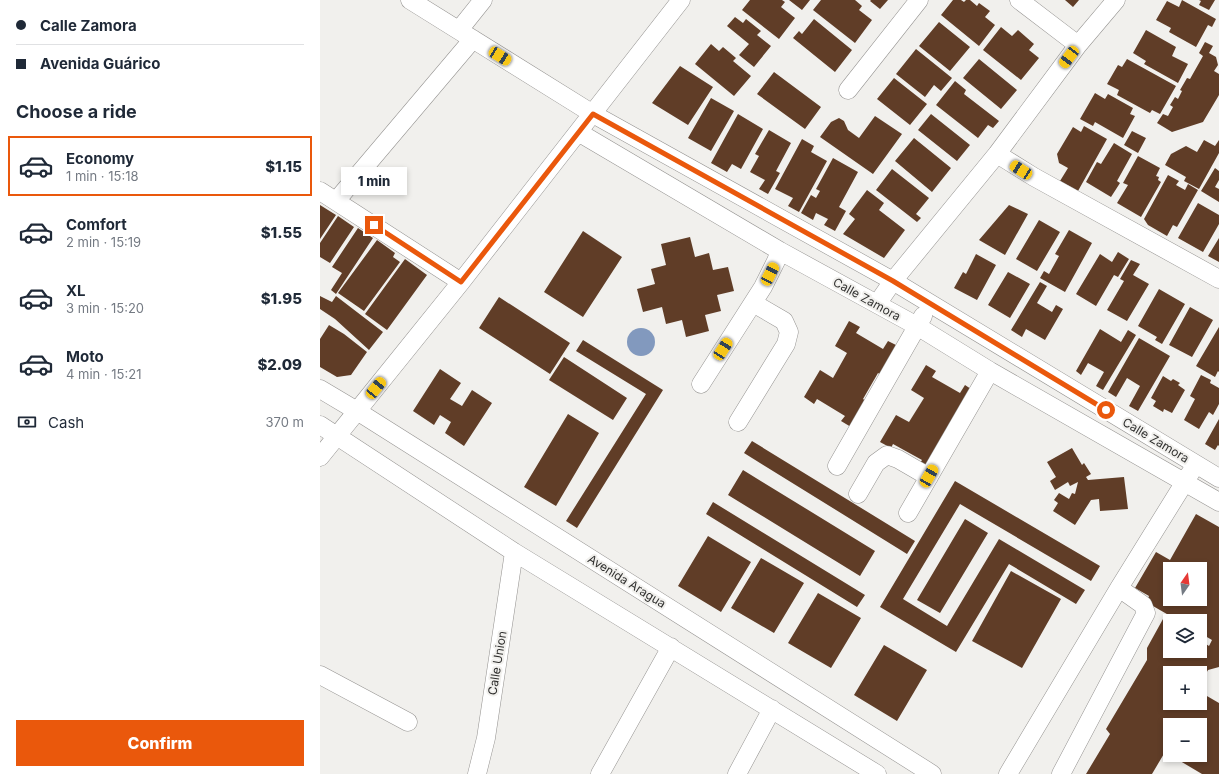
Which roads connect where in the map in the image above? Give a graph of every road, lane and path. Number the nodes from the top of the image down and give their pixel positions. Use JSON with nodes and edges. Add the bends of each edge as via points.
{"nodes":[{"id":1,"x":410,"y":0,"type":"edge"},
{"id":2,"x":483,"y":0,"type":"edge"},
{"id":3,"x":681,"y":0,"type":"edge"},
{"id":4,"x":919,"y":0,"type":"edge"},
{"id":5,"x":1019,"y":0,"type":"edge"},
{"id":6,"x":1116,"y":0,"type":"edge"},
{"id":7,"x":466,"y":35,"type":"junction"},
{"id":8,"x":1078,"y":45,"type":"junction"},
{"id":9,"x":848,"y":90,"type":"dead end"},
{"id":10,"x":593,"y":114,"type":"junction"},
{"id":11,"x":578,"y":132,"type":"junction"},
{"id":12,"x":997,"y":154,"type":"junction"},
{"id":13,"x":320,"y":191,"type":"edge"},
{"id":14,"x":336,"y":201,"type":"junction"},
{"id":15,"x":780,"y":251,"type":"junction"},
{"id":16,"x":1219,"y":279,"type":"edge"},
{"id":17,"x":893,"y":281,"type":"junction"},
{"id":18,"x":461,"y":282,"type":"junction"},
{"id":19,"x":753,"y":303,"type":"junction"},
{"id":20,"x":930,"y":303,"type":"junction"},
{"id":21,"x":877,"y":304,"type":"junction"},
{"id":22,"x":917,"y":326,"type":"junction"},
{"id":23,"x":990,"y":371,"type":"junction"},
{"id":24,"x":701,"y":384,"type":"dead end"},
{"id":25,"x":320,"y":390,"type":"edge"},
{"id":26,"x":357,"y":411,"type":"junction"},
{"id":27,"x":738,"y":422,"type":"dead end"},
{"id":28,"x":320,"y":425,"type":"edge"},
{"id":29,"x":337,"y":436,"type":"junction"},
{"id":30,"x":320,"y":457,"type":"edge"},
{"id":31,"x":1196,"y":465,"type":"junction"},
{"id":32,"x":837,"y":466,"type":"dead end"},
{"id":33,"x":929,"y":476,"type":"junction"},
{"id":34,"x":1219,"y":478,"type":"edge"},
{"id":35,"x":1185,"y":483,"type":"junction"},
{"id":36,"x":858,"y":494,"type":"dead end"},
{"id":37,"x":1219,"y":502,"type":"edge"},
{"id":38,"x":908,"y":513,"type":"dead end"},
{"id":39,"x":514,"y":552,"type":"junction"},
{"id":40,"x":1119,"y":588,"type":"junction"},
{"id":41,"x":671,"y":647,"type":"junction"},
{"id":42,"x":320,"y":675,"type":"edge"},
{"id":43,"x":772,"y":709,"type":"junction"},
{"id":44,"x":408,"y":722,"type":"dead end"},
{"id":45,"x":477,"y":774,"type":"edge"},
{"id":46,"x":600,"y":774,"type":"edge"},
{"id":47,"x":738,"y":774,"type":"edge"},
{"id":48,"x":877,"y":774,"type":"edge"},
{"id":49,"x":932,"y":774,"type":"edge"},
{"id":50,"x":1008,"y":774,"type":"edge"},
{"id":51,"x":1061,"y":774,"type":"edge"}],
"edges":[{"from":1,"to":7,"type":"street","name":"Calle Zamora"},
{"from":2,"to":7,"type":"street"},
{"from":3,"to":10,"type":"street"},
{"from":4,"to":9,"type":"street"},
{"from":5,"to":8,"type":"street"},
{"from":6,"to":8,"type":"street"},
{"from":7,"to":10,"type":"street","name":"Calle Zamora"},
{"from":7,"to":14,"type":"street"},
{"from":8,"to":12,"type":"street"},
{"from":10,"to":11,"type":"street"},
{"from":10,"to":17,"type":"street","name":"Calle Zamora"},
{"from":11,"to":15,"type":"street","name":"Calle Zamora"},
{"from":11,"to":18,"type":"street"},
{"from":12,"to":16,"type":"street"},
{"from":12,"to":17,"type":"street"},
{"from":13,"to":14,"type":"street"},
{"from":14,"to":18,"type":"street"},
{"from":15,"to":19,"type":"street"},
{"from":15,"to":21,"type":"street","name":"Calle Zamora"},
{"from":17,"to":20,"type":"street","name":"Calle Zamora"},
{"from":17,"to":21,"type":"street"},
{"from":18,"to":26,"type":"street"},
{"from":19,"to":24,"type":"street"},
{"from":19,"to":27,"type":"street","via":[[784,321],[789,332],[786,344]]},
{"from":20,"to":22,"type":"street"},
{"from":20,"to":31,"type":"street","name":"Calle Zamora"},
{"from":21,"to":22,"type":"street","name":"Calle Zamora"},
{"from":22,"to":23,"type":"street","name":"Calle Zamora"},
{"from":22,"to":32,"type":"street"},
{"from":23,"to":33,"type":"street"},
{"from":23,"to":35,"type":"street","name":"Calle Zamora"},
{"from":25,"to":26,"type":"street","name":"Avenida Aragua"},
{"from":26,"to":29,"type":"street"},
{"from":26,"to":49,"type":"street","name":"Avenida Aragua"},
{"from":28,"to":29,"type":"street"},
{"from":29,"to":30,"type":"street"},
{"from":29,"to":39,"type":"street"},
{"from":31,"to":34,"type":"street","name":"Calle Zamora"},
{"from":31,"to":35,"type":"street"},
{"from":33,"to":36,"type":"street","via":[[887,455],[876,464]]},
{"from":33,"to":38,"type":"street"},
{"from":35,"to":37,"type":"street","name":"Calle Zamora"},
{"from":35,"to":40,"type":"street"},
{"from":39,"to":41,"type":"street"},
{"from":39,"to":45,"type":"street","name":"Calle Union","via":[[486,738]]},
{"from":40,"to":50,"type":"street"},
{"from":40,"to":51,"type":"street","via":[[1143,605],[1146,613]]},
{"from":41,"to":43,"type":"street"},
{"from":41,"to":46,"type":"street"},
{"from":42,"to":44,"type":"street"},
{"from":43,"to":47,"type":"street"},
{"from":43,"to":48,"type":"street"}]}
